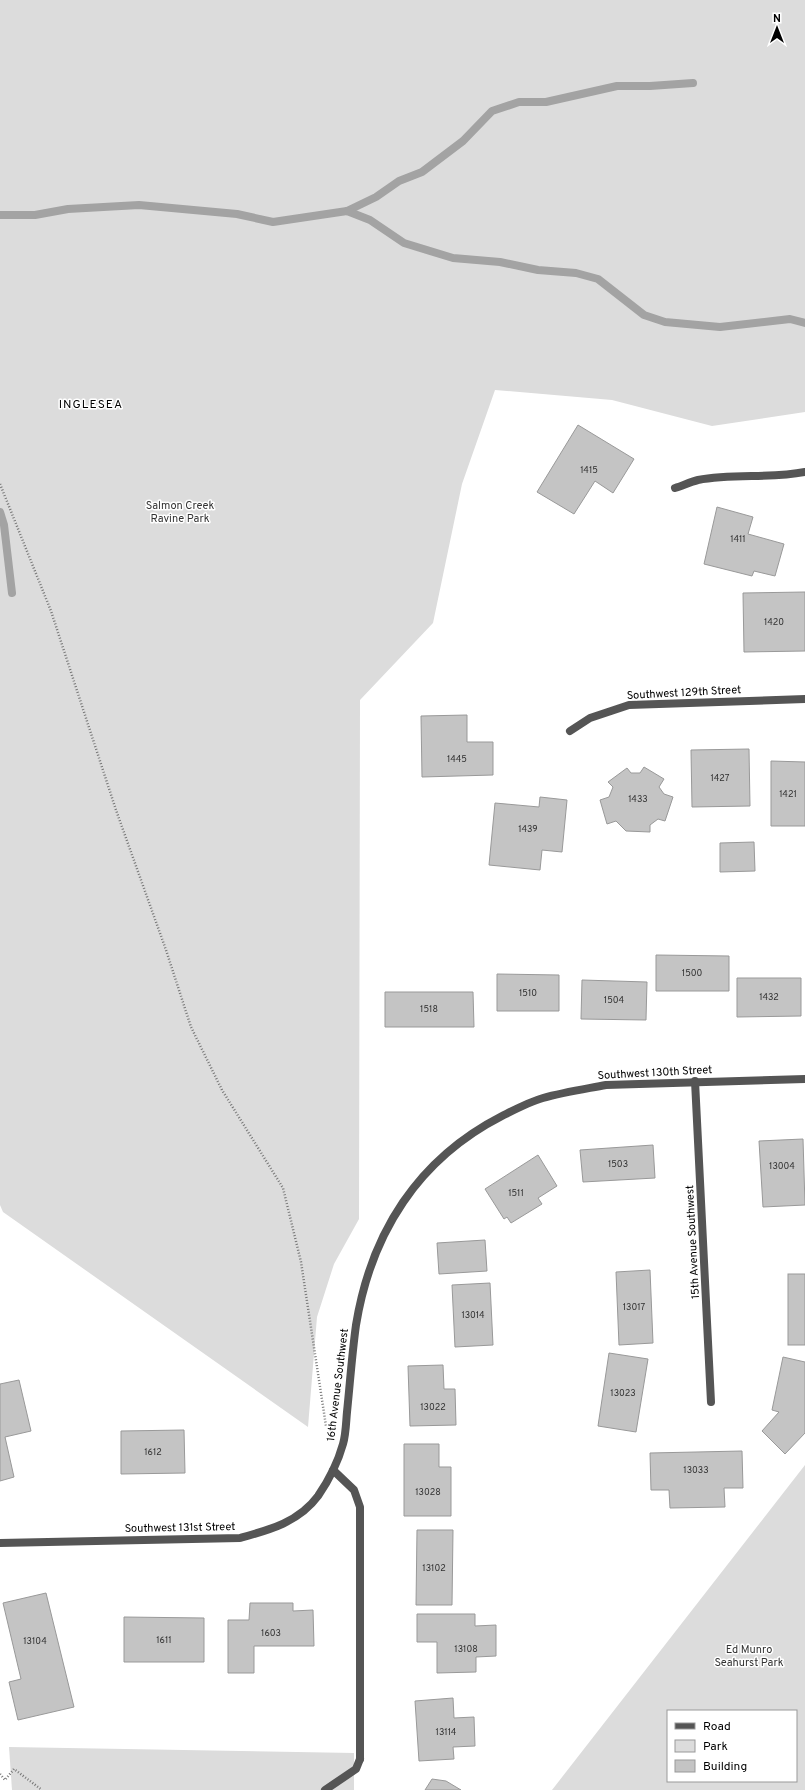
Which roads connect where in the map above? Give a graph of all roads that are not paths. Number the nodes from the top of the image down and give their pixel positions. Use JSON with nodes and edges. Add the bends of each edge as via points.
{"nodes":[{"id":1,"x":805,"y":472,"type":"edge"},
{"id":2,"x":675,"y":488,"type":"dead end"},
{"id":3,"x":805,"y":699,"type":"edge"},
{"id":4,"x":570,"y":731,"type":"dead end"},
{"id":5,"x":805,"y":1079,"type":"edge"},
{"id":6,"x":696,"y":1081,"type":"junction"},
{"id":7,"x":450,"y":1151,"type":"joint"},
{"id":8,"x":712,"y":1402,"type":"dead end"},
{"id":9,"x":333,"y":1470,"type":"junction"},
{"id":10,"x":0,"y":1543,"type":"edge"},
{"id":11,"x":325,"y":1790,"type":"edge"}],
"edges":[{"from":1,"to":2,"type":"street","via":[[717,478]]},
{"from":3,"to":4,"type":"street","name":"Southwest 129th Street","via":[[629,705],[590,718]]},
{"from":5,"to":6,"type":"street","name":"Southwest 130th Street"},
{"from":6,"to":7,"type":"street","name":"Southwest 130th Street","via":[[606,1085],[541,1098],[480,1127]]},
{"from":6,"to":8,"type":"street","name":"15th Avenue Southwest"},
{"from":7,"to":9,"type":"street","name":"16th Avenue Southwest","via":[[427,1170],[405,1198],[386,1227],[375,1256],[356,1324],[343,1442]]},
{"from":9,"to":10,"type":"street","name":"Southwest 131st Street","via":[[317,1497],[297,1516],[274,1529],[240,1538]]},
{"from":9,"to":11,"type":"street","via":[[354,1490],[360,1507],[360,1759],[356,1769]]}]}
